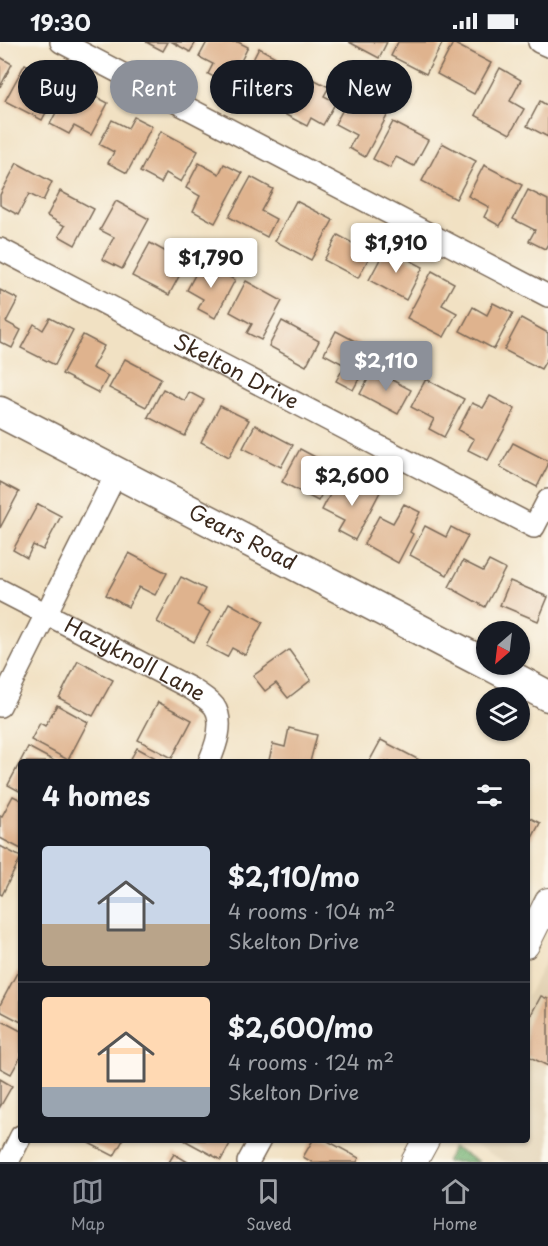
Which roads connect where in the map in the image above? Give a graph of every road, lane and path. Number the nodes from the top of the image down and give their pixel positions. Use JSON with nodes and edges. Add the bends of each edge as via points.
{"nodes":[{"id":1,"x":61,"y":42,"type":"edge"},
{"id":2,"x":539,"y":42,"type":"edge"},
{"id":3,"x":548,"y":46,"type":"edge"},
{"id":4,"x":0,"y":249,"type":"edge"},
{"id":5,"x":548,"y":296,"type":"edge"},
{"id":6,"x":0,"y":412,"type":"edge"},
{"id":7,"x":117,"y":472,"type":"junction"},
{"id":8,"x":548,"y":500,"type":"edge"},
{"id":9,"x":0,"y":590,"type":"edge"},
{"id":10,"x":46,"y":614,"type":"junction"},
{"id":11,"x":476,"y":658,"type":"edge"},
{"id":12,"x":508,"y":675,"type":"edge"},
{"id":13,"x":548,"y":696,"type":"edge"},
{"id":14,"x":0,"y":706,"type":"edge"},
{"id":15,"x":210,"y":759,"type":"edge"},
{"id":16,"x":548,"y":901,"type":"edge"},
{"id":17,"x":530,"y":937,"type":"edge"},
{"id":18,"x":18,"y":1142,"type":"edge"},
{"id":19,"x":258,"y":1143,"type":"edge"},
{"id":20,"x":424,"y":1143,"type":"edge"},
{"id":21,"x":8,"y":1162,"type":"edge"},
{"id":22,"x":248,"y":1162,"type":"edge"},
{"id":23,"x":414,"y":1162,"type":"edge"}],
"edges":[{"from":1,"to":5,"type":"street"},
{"from":2,"to":3,"type":"street"},
{"from":4,"to":8,"type":"street","name":"Skelton Drive","via":[[534,527]]},
{"from":6,"to":7,"type":"main road","name":"Gears Road"},
{"from":7,"to":10,"type":"street"},
{"from":7,"to":11,"type":"main road","name":"Gears Road"},
{"from":9,"to":10,"type":"street","name":"Hazyknoll Lane"},
{"from":10,"to":14,"type":"street"},
{"from":10,"to":15,"type":"street","name":"Hazyknoll Lane","via":[[190,688],[213,705],[219,717],[219,734]]},
{"from":12,"to":13,"type":"main road","name":"Gears Road"},
{"from":16,"to":17,"type":"street"},
{"from":18,"to":21,"type":"street"},
{"from":19,"to":22,"type":"street"},
{"from":20,"to":23,"type":"street"}]}
